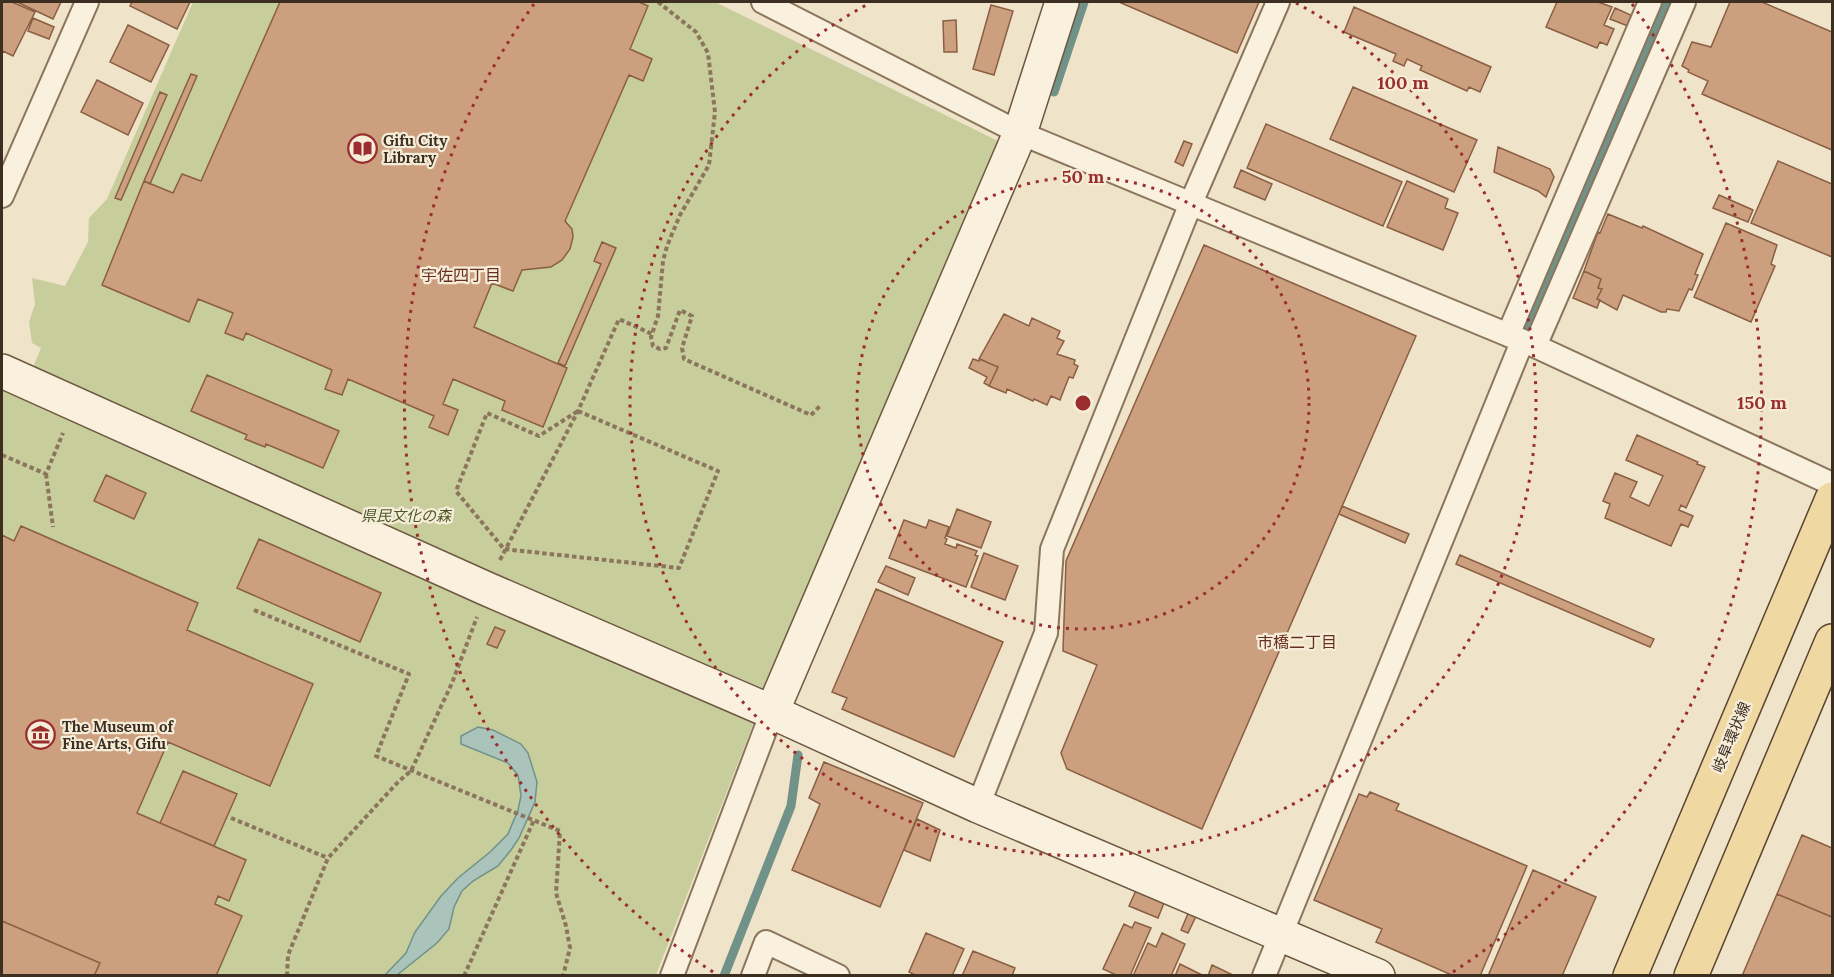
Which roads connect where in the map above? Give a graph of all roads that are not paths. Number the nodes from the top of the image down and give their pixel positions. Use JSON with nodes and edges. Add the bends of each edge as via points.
{"nodes":[{"id":1,"x":87,"y":2,"type":"edge"},
{"id":2,"x":763,"y":2,"type":"edge"},
{"id":3,"x":1062,"y":2,"type":"edge"},
{"id":4,"x":1278,"y":2,"type":"edge"},
{"id":5,"x":1650,"y":2,"type":"edge"},
{"id":6,"x":1684,"y":2,"type":"edge"},
{"id":7,"x":1020,"y":133,"type":"junction"},
{"id":8,"x":2,"y":196,"type":"edge"},
{"id":9,"x":1191,"y":203,"type":"junction"},
{"id":10,"x":1522,"y":341,"type":"junction"},
{"id":11,"x":2,"y":371,"type":"edge"},
{"id":12,"x":1833,"y":484,"type":"edge"},
{"id":13,"x":1833,"y":500,"type":"edge"},
{"id":14,"x":1833,"y":641,"type":"edge"},
{"id":15,"x":772,"y":712,"type":"junction"},
{"id":16,"x":978,"y":806,"type":"junction"},
{"id":17,"x":1281,"y":933,"type":"junction"},
{"id":18,"x":672,"y":975,"type":"edge"},
{"id":19,"x":753,"y":975,"type":"edge"},
{"id":20,"x":838,"y":975,"type":"edge"},
{"id":21,"x":1264,"y":975,"type":"edge"},
{"id":22,"x":1378,"y":975,"type":"edge"},
{"id":23,"x":1630,"y":975,"type":"edge"},
{"id":24,"x":1691,"y":975,"type":"edge"}],
"edges":[{"from":1,"to":8,"type":"street"},
{"from":2,"to":7,"type":"street"},
{"from":3,"to":7,"type":"street"},
{"from":4,"to":9,"type":"street"},
{"from":5,"to":10,"type":"street"},
{"from":6,"to":10,"type":"street"},
{"from":7,"to":9,"type":"street"},
{"from":7,"to":15,"type":"street"},
{"from":9,"to":10,"type":"street"},
{"from":9,"to":16,"type":"street","via":[[1052,549],[1046,633]]},
{"from":10,"to":12,"type":"street"},
{"from":10,"to":17,"type":"street"},
{"from":11,"to":15,"type":"street"},
{"from":13,"to":23,"type":"main road","name":"岐阜環状線"},
{"from":14,"to":24,"type":"main road"},
{"from":15,"to":16,"type":"street"},
{"from":15,"to":18,"type":"street"},
{"from":16,"to":17,"type":"street"},
{"from":17,"to":21,"type":"street"},
{"from":17,"to":22,"type":"street"},
{"from":19,"to":20,"type":"street","via":[[766,942]]}]}
